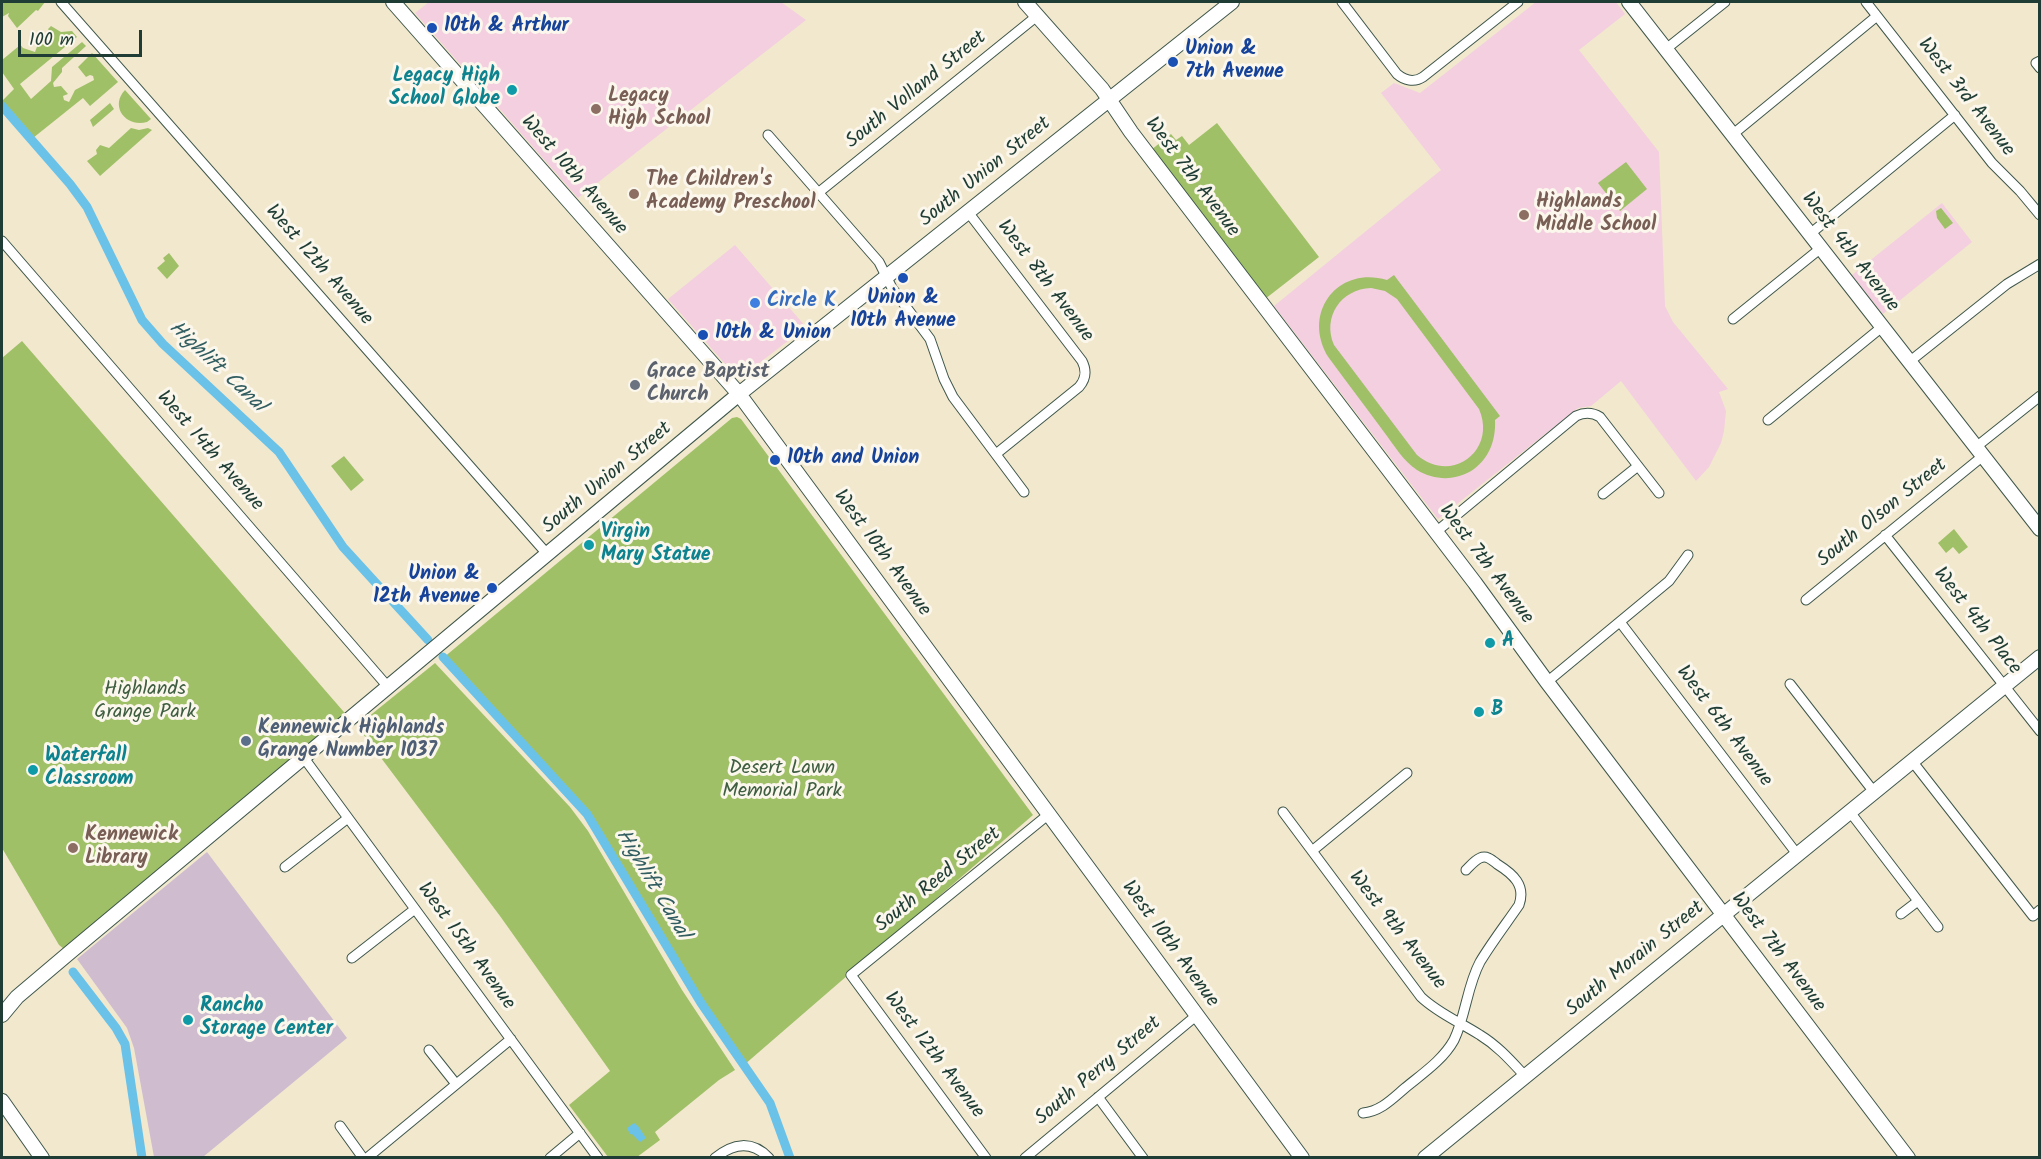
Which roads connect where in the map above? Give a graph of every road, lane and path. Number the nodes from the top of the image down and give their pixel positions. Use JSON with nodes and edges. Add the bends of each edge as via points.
{"nodes":[{"id":1,"x":61,"y":2,"type":"edge"},
{"id":2,"x":393,"y":2,"type":"edge"},
{"id":3,"x":1025,"y":2,"type":"edge"},
{"id":4,"x":1232,"y":2,"type":"edge"},
{"id":5,"x":1341,"y":2,"type":"edge"},
{"id":6,"x":1518,"y":2,"type":"edge"},
{"id":7,"x":1629,"y":2,"type":"edge"},
{"id":8,"x":1725,"y":2,"type":"edge"},
{"id":9,"x":1866,"y":2,"type":"edge"},
{"id":10,"x":1037,"y":16,"type":"junction"},
{"id":11,"x":1877,"y":16,"type":"junction"},
{"id":12,"x":1666,"y":49,"type":"junction"},
{"id":13,"x":1109,"y":100,"type":"junction"},
{"id":14,"x":1955,"y":115,"type":"junction"},
{"id":15,"x":768,"y":135,"type":"dead end"},
{"id":16,"x":1732,"y":135,"type":"junction"},
{"id":17,"x":818,"y":193,"type":"junction"},
{"id":18,"x":968,"y":212,"type":"junction"},
{"id":19,"x":2040,"y":215,"type":"edge"},
{"id":20,"x":1810,"y":234,"type":"junction"},
{"id":21,"x":2,"y":241,"type":"edge"},
{"id":22,"x":1821,"y":248,"type":"junction"},
{"id":23,"x":2040,"y":264,"type":"edge"},
{"id":24,"x":887,"y":277,"type":"junction"},
{"id":25,"x":1733,"y":318,"type":"dead end"},
{"id":26,"x":1882,"y":327,"type":"junction"},
{"id":27,"x":1909,"y":362,"type":"junction"},
{"id":28,"x":739,"y":394,"type":"junction"},
{"id":29,"x":2040,"y":396,"type":"edge"},
{"id":30,"x":1768,"y":420,"type":"dead end"},
{"id":31,"x":1979,"y":451,"type":"junction"},
{"id":32,"x":996,"y":454,"type":"junction"},
{"id":33,"x":1638,"y":466,"type":"junction"},
{"id":34,"x":1024,"y":492,"type":"dead end"},
{"id":35,"x":1659,"y":493,"type":"dead end"},
{"id":36,"x":1603,"y":494,"type":"dead end"},
{"id":37,"x":2039,"y":529,"type":"edge"},
{"id":38,"x":1436,"y":532,"type":"junction"},
{"id":39,"x":1885,"y":535,"type":"junction"},
{"id":40,"x":548,"y":555,"type":"junction"},
{"id":41,"x":1688,"y":555,"type":"dead end"},
{"id":42,"x":1806,"y":600,"type":"dead end"},
{"id":43,"x":1620,"y":622,"type":"junction"},
{"id":44,"x":2040,"y":657,"type":"edge"},
{"id":45,"x":1547,"y":682,"type":"junction"},
{"id":46,"x":1790,"y":684,"type":"dead end"},
{"id":47,"x":2003,"y":686,"type":"junction"},
{"id":48,"x":389,"y":688,"type":"junction"},
{"id":49,"x":2040,"y":731,"type":"edge"},
{"id":50,"x":304,"y":758,"type":"junction"},
{"id":51,"x":1912,"y":761,"type":"junction"},
{"id":52,"x":1407,"y":773,"type":"dead end"},
{"id":53,"x":1874,"y":792,"type":"junction"},
{"id":54,"x":1283,"y":812,"type":"dead end"},
{"id":55,"x":1850,"y":812,"type":"junction"},
{"id":56,"x":1049,"y":814,"type":"junction"},
{"id":57,"x":348,"y":818,"type":"junction"},
{"id":58,"x":1312,"y":851,"type":"junction"},
{"id":59,"x":1797,"y":854,"type":"junction"},
{"id":60,"x":285,"y":867,"type":"dead end"},
{"id":61,"x":1466,"y":870,"type":"dead end"},
{"id":62,"x":1918,"y":901,"type":"junction"},
{"id":63,"x":415,"y":909,"type":"junction"},
{"id":64,"x":2036,"y":913,"type":"edge"},
{"id":65,"x":1901,"y":914,"type":"dead end"},
{"id":66,"x":1723,"y":915,"type":"junction"},
{"id":67,"x":1938,"y":927,"type":"dead end"},
{"id":68,"x":352,"y":958,"type":"dead end"},
{"id":69,"x":851,"y":975,"type":"joint"},
{"id":70,"x":18,"y":997,"type":"junction"},
{"id":71,"x":2,"y":1006,"type":"edge"},
{"id":72,"x":2,"y":1015,"type":"edge"},
{"id":73,"x":1197,"y":1015,"type":"junction"},
{"id":74,"x":1460,"y":1024,"type":"junction"},
{"id":75,"x":510,"y":1039,"type":"junction"},
{"id":76,"x":429,"y":1050,"type":"dead end"},
{"id":77,"x":1525,"y":1076,"type":"junction"},
{"id":78,"x":456,"y":1084,"type":"junction"},
{"id":79,"x":1098,"y":1097,"type":"junction"},
{"id":80,"x":2,"y":1101,"type":"edge"},
{"id":81,"x":1363,"y":1113,"type":"dead end"},
{"id":82,"x":340,"y":1126,"type":"dead end"},
{"id":83,"x":580,"y":1133,"type":"junction"},
{"id":84,"x":42,"y":1158,"type":"edge"},
{"id":85,"x":365,"y":1158,"type":"edge"},
{"id":86,"x":550,"y":1158,"type":"edge"},
{"id":87,"x":598,"y":1158,"type":"edge"},
{"id":88,"x":715,"y":1158,"type":"edge"},
{"id":89,"x":769,"y":1158,"type":"edge"},
{"id":90,"x":987,"y":1158,"type":"edge"},
{"id":91,"x":1025,"y":1158,"type":"edge"},
{"id":92,"x":1143,"y":1158,"type":"edge"},
{"id":93,"x":1302,"y":1158,"type":"edge"},
{"id":94,"x":1425,"y":1158,"type":"edge"},
{"id":95,"x":1908,"y":1158,"type":"edge"}],
"edges":[{"from":1,"to":40,"type":"street","name":"West 12th Avenue"},
{"from":2,"to":28,"type":"main road","name":"West 10th Avenue"},
{"from":3,"to":10,"type":"main road","name":"West 7th Avenue"},
{"from":4,"to":13,"type":"main road","name":"South Union Street"},
{"from":5,"to":6,"type":"street","via":[[1397,74],[1408,80],[1418,80]]},
{"from":7,"to":12,"type":"main road","name":"West 4th Avenue"},
{"from":8,"to":12,"type":"street"},
{"from":9,"to":11,"type":"street","name":"West 3rd Avenue"},
{"from":10,"to":13,"type":"main road","name":"West 7th Avenue"},
{"from":10,"to":17,"type":"street","name":"South Volland Street"},
{"from":11,"to":14,"type":"street","name":"West 3rd Avenue"},
{"from":11,"to":16,"type":"street"},
{"from":12,"to":16,"type":"main road","name":"West 4th Avenue"},
{"from":13,"to":18,"type":"main road","name":"South Union Street"},
{"from":13,"to":38,"type":"main road","name":"West 7th Avenue"},
{"from":14,"to":19,"type":"street","name":"West 3rd Avenue"},
{"from":14,"to":20,"type":"street"},
{"from":15,"to":17,"type":"street"},
{"from":16,"to":20,"type":"main road","name":"West 4th Avenue"},
{"from":17,"to":24,"type":"street","via":[[879,262]]},
{"from":18,"to":24,"type":"main road","name":"South Union Street"},
{"from":18,"to":32,"type":"street","name":"West 8th Avenue","via":[[1082,361],[1085,376],[1079,387]]},
{"from":20,"to":22,"type":"main road","name":"West 4th Avenue"},
{"from":21,"to":48,"type":"street","name":"West 14th Avenue"},
{"from":22,"to":25,"type":"street"},
{"from":22,"to":26,"type":"main road","name":"West 4th Avenue"},
{"from":23,"to":27,"type":"street","via":[[2007,284]]},
{"from":24,"to":28,"type":"main road","name":"South Union Street"},
{"from":24,"to":32,"type":"street","via":[[930,339],[953,397]]},
{"from":26,"to":27,"type":"main road","name":"West 4th Avenue"},
{"from":26,"to":30,"type":"street"},
{"from":27,"to":31,"type":"main road","name":"West 4th Avenue"},
{"from":28,"to":40,"type":"main road","name":"South Union Street"},
{"from":28,"to":56,"type":"main road","name":"West 10th Avenue"},
{"from":29,"to":31,"type":"street","name":"South Olson Street"},
{"from":31,"to":37,"type":"main road","name":"West 4th Avenue"},
{"from":31,"to":39,"type":"street","name":"South Olson Street"},
{"from":32,"to":34,"type":"street"},
{"from":33,"to":35,"type":"street"},
{"from":33,"to":36,"type":"street"},
{"from":33,"to":38,"type":"street","via":[[1600,417],[1587,412],[1576,416]]},
{"from":38,"to":45,"type":"main road","name":"West 7th Avenue"},
{"from":39,"to":42,"type":"street","name":"South Olson Street"},
{"from":39,"to":47,"type":"street","name":"West 4th Place"},
{"from":40,"to":48,"type":"main road","name":"South Union Street"},
{"from":41,"to":43,"type":"street","via":[[1669,581]]},
{"from":43,"to":45,"type":"street"},
{"from":43,"to":59,"type":"street","name":"West 6th Avenue"},
{"from":44,"to":47,"type":"main road","name":"South Morain Street"},
{"from":45,"to":66,"type":"main road","name":"West 7th Avenue"},
{"from":46,"to":53,"type":"street"},
{"from":47,"to":49,"type":"street","name":"West 4th Place"},
{"from":47,"to":51,"type":"main road","name":"South Morain Street"},
{"from":48,"to":50,"type":"main road","name":"South Union Street"},
{"from":50,"to":57,"type":"street","name":"West 15th Avenue"},
{"from":50,"to":70,"type":"main road","name":"South Union Street"},
{"from":51,"to":53,"type":"main road","name":"South Morain Street"},
{"from":51,"to":64,"type":"street"},
{"from":52,"to":58,"type":"street"},
{"from":53,"to":55,"type":"main road","name":"South Morain Street"},
{"from":54,"to":58,"type":"street","name":"West 9th Avenue"},
{"from":55,"to":59,"type":"main road","name":"South Morain Street"},
{"from":55,"to":62,"type":"street"},
{"from":56,"to":69,"type":"street","name":"South Reed Street"},
{"from":56,"to":73,"type":"main road","name":"West 10th Avenue"},
{"from":57,"to":60,"type":"street"},
{"from":57,"to":63,"type":"street","name":"West 15th Avenue"},
{"from":58,"to":74,"type":"street","name":"West 9th Avenue","via":[[1422,997]]},
{"from":59,"to":66,"type":"main road","name":"South Morain Street"},
{"from":61,"to":74,"type":"street","via":[[1480,858],[1490,859],[1514,876],[1521,898],[1476,971]]},
{"from":62,"to":65,"type":"street"},
{"from":62,"to":67,"type":"street"},
{"from":63,"to":68,"type":"street"},
{"from":63,"to":75,"type":"street","name":"West 15th Avenue"},
{"from":66,"to":77,"type":"main road","name":"South Morain Street"},
{"from":66,"to":95,"type":"main road","name":"West 7th Avenue"},
{"from":69,"to":90,"type":"street","name":"West 12th Avenue"},
{"from":70,"to":71,"type":"main road","name":"South Union Street"},
{"from":70,"to":72,"type":"main road","name":"South Union Street"},
{"from":73,"to":79,"type":"street","name":"South Perry Street"},
{"from":73,"to":93,"type":"main road","name":"West 10th Avenue"},
{"from":74,"to":77,"type":"street","name":"West 9th Avenue","via":[[1493,1044]]},
{"from":74,"to":81,"type":"street","via":[[1450,1045],[1434,1063],[1382,1107]]},
{"from":75,"to":78,"type":"street"},
{"from":75,"to":83,"type":"street","name":"West 15th Avenue"},
{"from":76,"to":78,"type":"street"},
{"from":77,"to":94,"type":"main road","name":"South Morain Street"},
{"from":78,"to":85,"type":"street"},
{"from":79,"to":91,"type":"street","name":"South Perry Street"},
{"from":79,"to":92,"type":"street"},
{"from":80,"to":84,"type":"main road"},
{"from":82,"to":85,"type":"street"},
{"from":83,"to":86,"type":"street"},
{"from":83,"to":87,"type":"street","name":"West 15th Avenue"},
{"from":88,"to":89,"type":"street","via":[[733,1147],[748,1145]]}]}
